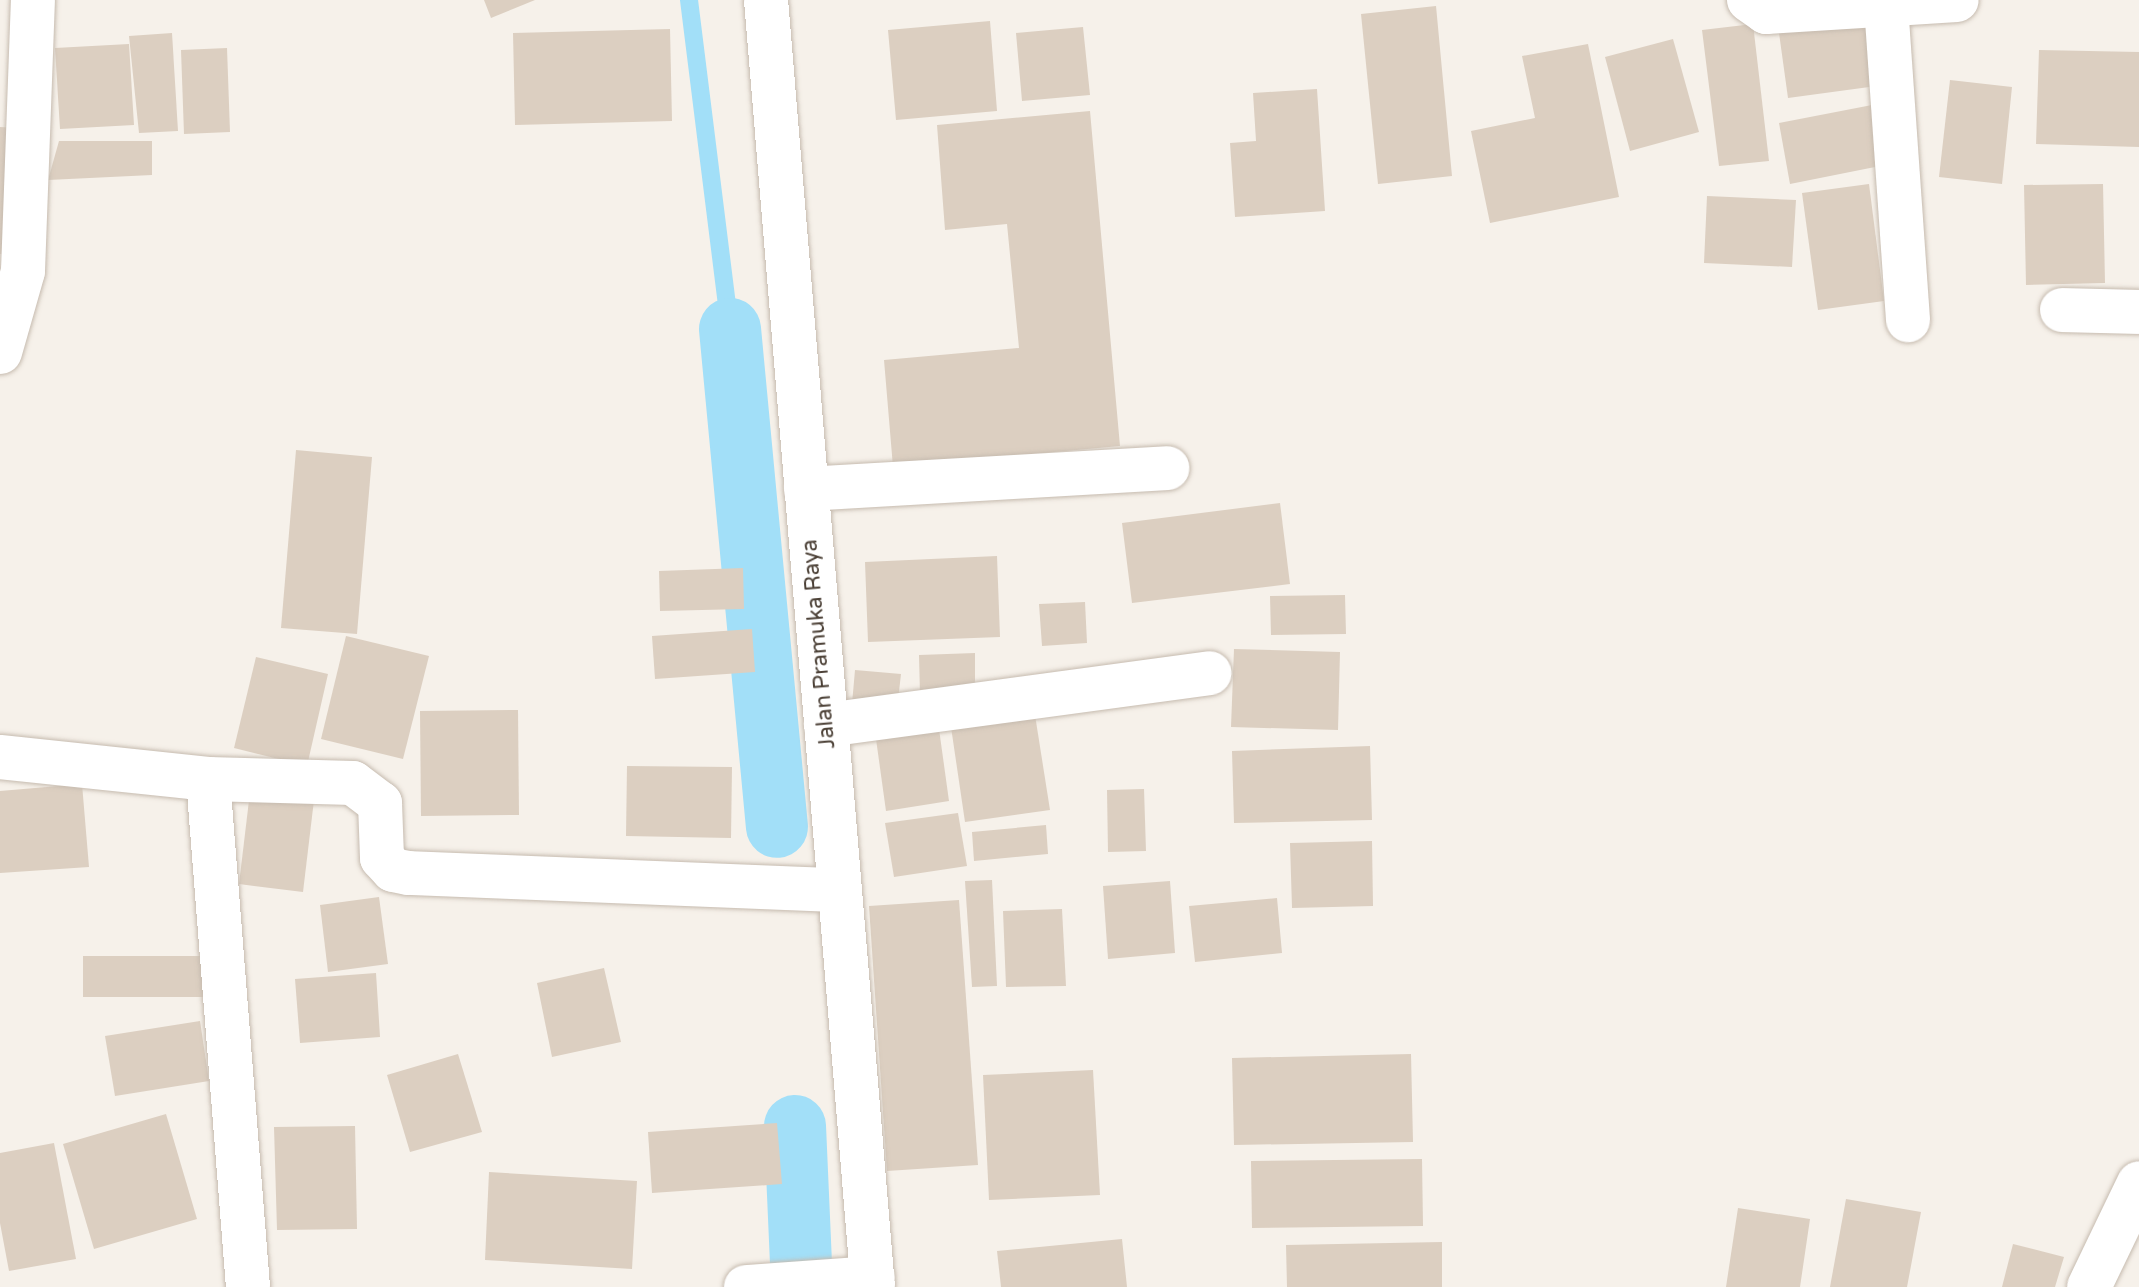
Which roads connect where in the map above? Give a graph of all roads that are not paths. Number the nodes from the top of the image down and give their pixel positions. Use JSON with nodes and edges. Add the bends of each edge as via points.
{"nodes":[{"id":1,"x":33,"y":0,"type":"edge"},
{"id":2,"x":772,"y":0,"type":"edge"},
{"id":3,"x":1749,"y":0,"type":"edge"},
{"id":4,"x":1957,"y":0,"type":"edge"},
{"id":5,"x":1886,"y":5,"type":"junction"},
{"id":6,"x":2062,"y":310,"type":"dead end"},
{"id":7,"x":2139,"y":312,"type":"edge"},
{"id":8,"x":1908,"y":320,"type":"dead end"},
{"id":9,"x":0,"y":352,"type":"edge"},
{"id":10,"x":1167,"y":468,"type":"dead end"},
{"id":11,"x":806,"y":489,"type":"junction"},
{"id":12,"x":1209,"y":673,"type":"dead end"},
{"id":13,"x":826,"y":725,"type":"junction"},
{"id":14,"x":0,"y":757,"type":"edge"},
{"id":15,"x":208,"y":779,"type":"junction"},
{"id":16,"x":839,"y":890,"type":"junction"},
{"id":17,"x":2139,"y":1183,"type":"edge"},
{"id":18,"x":866,"y":1281,"type":"edge"},
{"id":19,"x":757,"y":1286,"type":"edge"},
{"id":20,"x":248,"y":1287,"type":"edge"},
{"id":21,"x":2089,"y":1287,"type":"edge"}],
"edges":[{"from":1,"to":9,"type":"street","via":[[23,271]]},
{"from":2,"to":11,"type":"street","name":"Jalan Pramuka Raya"},
{"from":3,"to":5,"type":"street","via":[[1766,12]]},
{"from":4,"to":5,"type":"street"},
{"from":5,"to":8,"type":"street"},
{"from":6,"to":7,"type":"street"},
{"from":10,"to":11,"type":"street"},
{"from":11,"to":13,"type":"street","name":"Jalan Pramuka Raya"},
{"from":12,"to":13,"type":"street"},
{"from":13,"to":16,"type":"street","name":"Jalan Pramuka Raya"},
{"from":14,"to":15,"type":"street"},
{"from":15,"to":16,"type":"street","via":[[353,783],[371,790],[380,803],[382,858],[393,870],[409,873]]},
{"from":15,"to":20,"type":"street"},
{"from":16,"to":18,"type":"street","name":"Jalan Pramuka Raya"},
{"from":17,"to":21,"type":"street"},
{"from":18,"to":19,"type":"street"}]}
